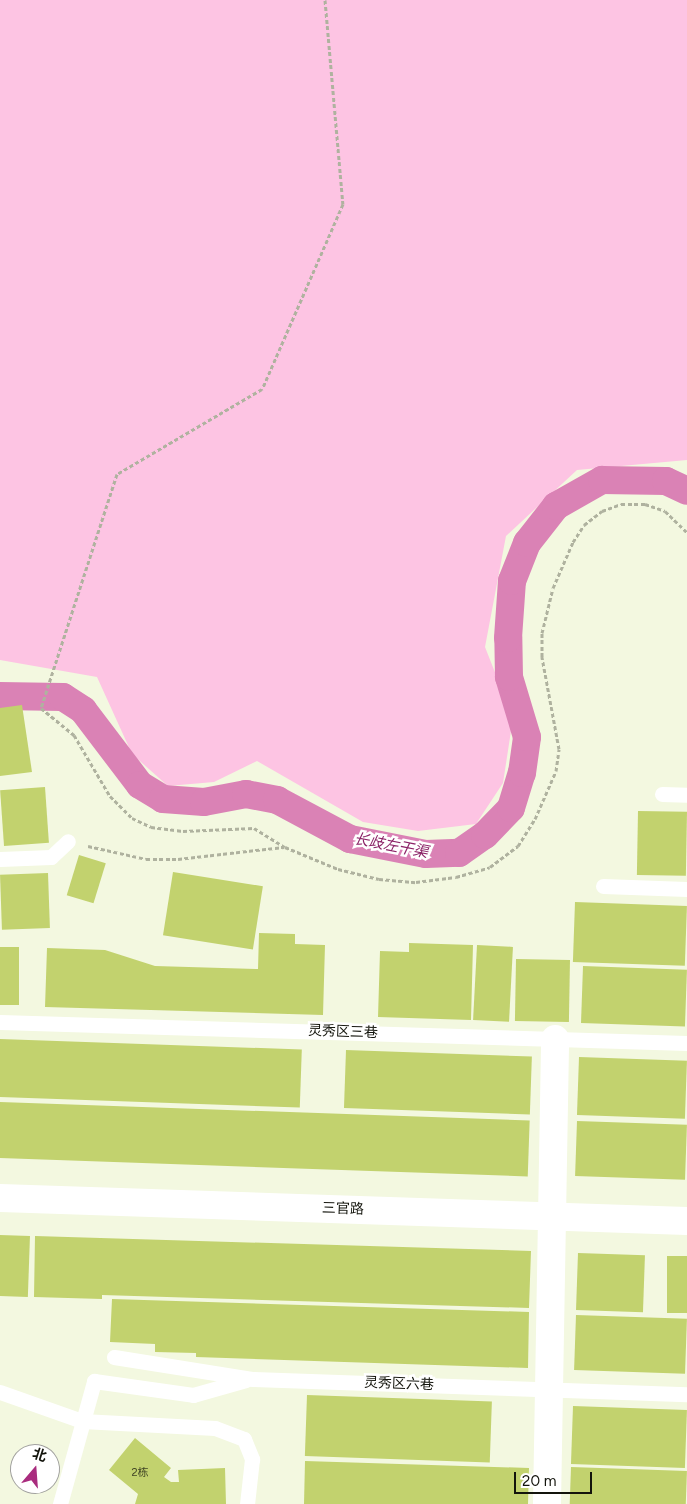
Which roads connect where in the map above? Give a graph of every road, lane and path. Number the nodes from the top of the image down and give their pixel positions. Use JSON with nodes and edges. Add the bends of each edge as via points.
{"nodes":[{"id":1,"x":325,"y":0,"type":"edge"},
{"id":2,"x":687,"y":532,"type":"edge"},
{"id":3,"x":662,"y":794,"type":"dead end"},
{"id":4,"x":687,"y":794,"type":"edge"},
{"id":5,"x":68,"y":841,"type":"joint"},
{"id":6,"x":285,"y":847,"type":"junction"},
{"id":7,"x":0,"y":859,"type":"edge"},
{"id":8,"x":603,"y":886,"type":"dead end"},
{"id":9,"x":687,"y":889,"type":"edge"},
{"id":10,"x":0,"y":1022,"type":"edge"},
{"id":11,"x":555,"y":1039,"type":"junction"},
{"id":12,"x":687,"y":1043,"type":"edge"},
{"id":13,"x":0,"y":1198,"type":"edge"},
{"id":14,"x":553,"y":1216,"type":"junction"},
{"id":15,"x":687,"y":1221,"type":"edge"},
{"id":16,"x":114,"y":1357,"type":"dead end"},
{"id":17,"x":252,"y":1379,"type":"junction"},
{"id":18,"x":551,"y":1389,"type":"junction"},
{"id":19,"x":0,"y":1392,"type":"edge"},
{"id":20,"x":687,"y":1394,"type":"edge"},
{"id":21,"x":82,"y":1421,"type":"junction"},
{"id":22,"x":60,"y":1504,"type":"edge"},
{"id":23,"x":247,"y":1504,"type":"edge"},
{"id":24,"x":547,"y":1504,"type":"edge"}],
"edges":[{"from":1,"to":6,"type":"path","via":[[343,204],[262,389],[117,474],[41,708],[74,735],[110,796],[132,818],[151,827],[182,831],[254,828]]},
{"from":2,"to":6,"type":"path","via":[[665,511],[645,504],[621,504],[602,510],[573,542],[553,588],[542,633],[542,657],[559,749],[556,771],[535,819],[518,846],[490,867],[456,877],[416,882],[379,879],[338,868]]},
{"from":3,"to":4,"type":"lane"},
{"from":5,"to":6,"type":"path","via":[[146,859],[178,859]]},
{"from":5,"to":7,"type":"lane","via":[[52,857]]},
{"from":8,"to":9,"type":"lane"},
{"from":10,"to":11,"type":"lane","name":"灵秀区三巷"},
{"from":11,"to":12,"type":"lane","name":"灵秀区三巷"},
{"from":11,"to":14,"type":"street"},
{"from":13,"to":14,"type":"street","name":"三官路"},
{"from":14,"to":15,"type":"street","name":"三官路"},
{"from":14,"to":18,"type":"street"},
{"from":16,"to":17,"type":"lane","name":"灵秀区六巷"},
{"from":17,"to":18,"type":"lane","name":"灵秀区六巷"},
{"from":17,"to":21,"type":"lane","via":[[193,1395],[94,1381]]},
{"from":18,"to":20,"type":"lane","name":"灵秀区六巷"},
{"from":18,"to":24,"type":"street"},
{"from":19,"to":21,"type":"lane"},
{"from":21,"to":22,"type":"lane"},
{"from":21,"to":23,"type":"lane","via":[[214,1428],[244,1440],[252,1459]]}]}
